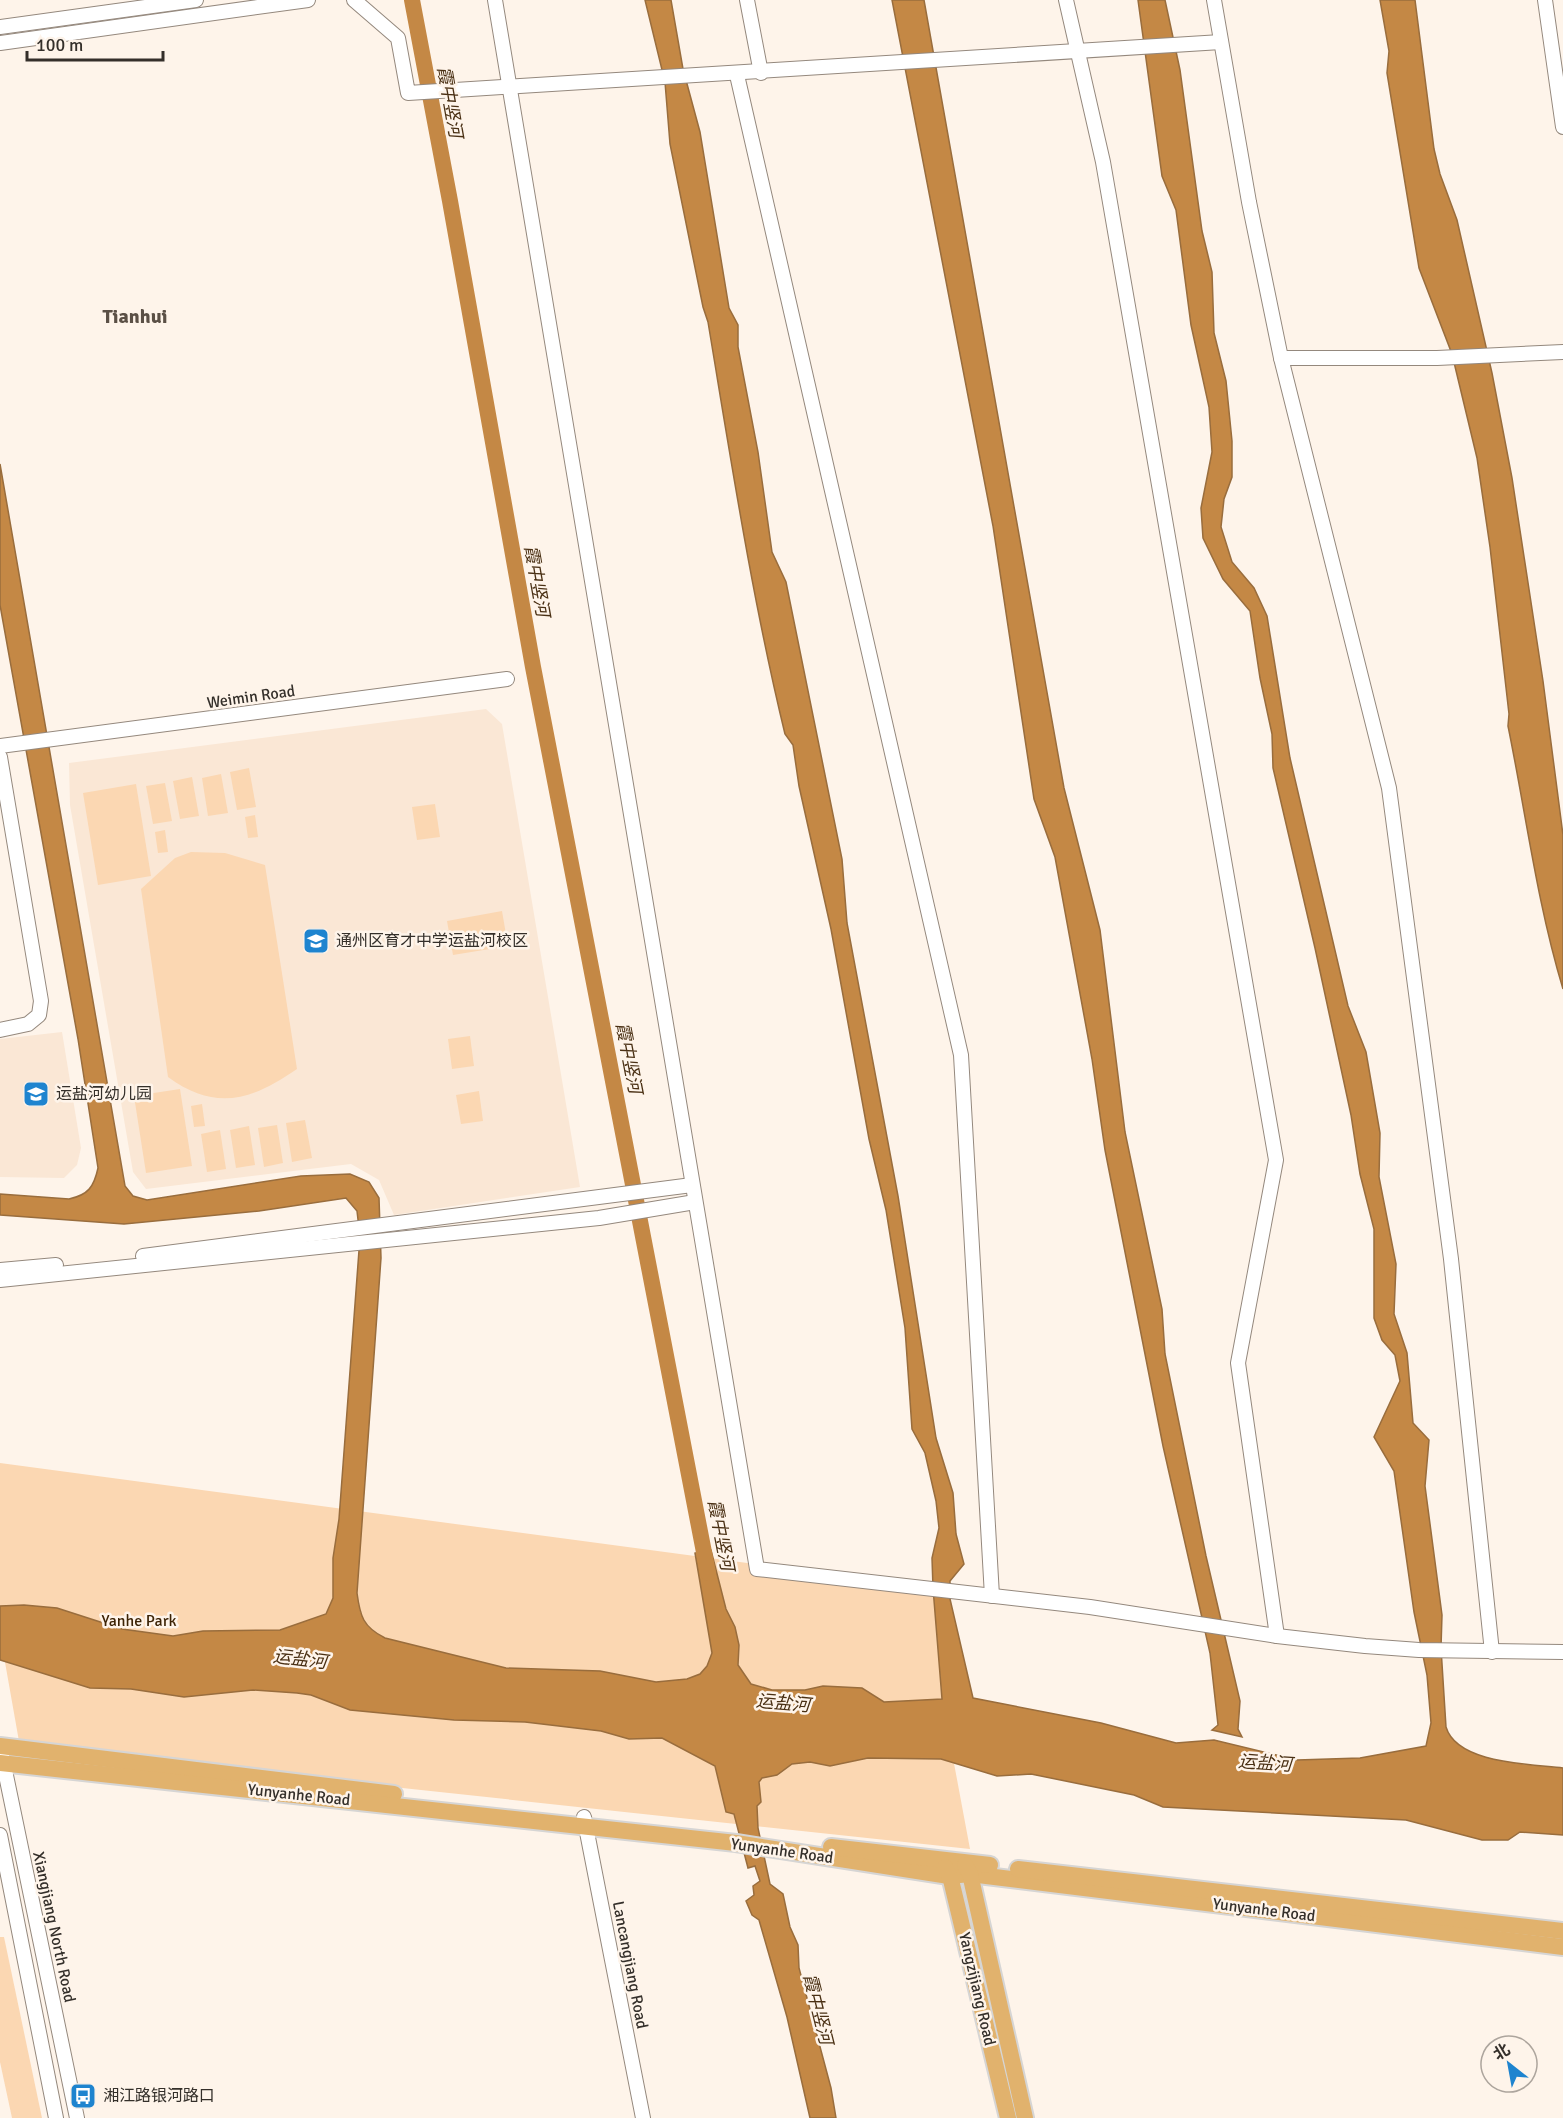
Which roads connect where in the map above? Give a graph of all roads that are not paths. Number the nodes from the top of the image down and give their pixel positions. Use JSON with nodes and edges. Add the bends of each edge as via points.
{"nodes":[{"id":1,"x":196,"y":0,"type":"edge"},
{"id":2,"x":308,"y":0,"type":"edge"},
{"id":3,"x":354,"y":0,"type":"edge"},
{"id":4,"x":495,"y":0,"type":"edge"},
{"id":5,"x":747,"y":0,"type":"edge"},
{"id":6,"x":1066,"y":0,"type":"edge"},
{"id":7,"x":1214,"y":0,"type":"edge"},
{"id":8,"x":1545,"y":0,"type":"edge"},
{"id":9,"x":0,"y":27,"type":"edge"},
{"id":10,"x":1221,"y":42,"type":"junction"},
{"id":11,"x":0,"y":43,"type":"edge"},
{"id":12,"x":1077,"y":52,"type":"junction"},
{"id":13,"x":761,"y":73,"type":"junction"},
{"id":14,"x":737,"y":75,"type":"junction"},
{"id":15,"x":509,"y":86,"type":"junction"},
{"id":16,"x":1563,"y":127,"type":"edge"},
{"id":17,"x":1563,"y":352,"type":"edge"},
{"id":18,"x":1281,"y":358,"type":"junction"},
{"id":19,"x":507,"y":679,"type":"dead end"},
{"id":20,"x":0,"y":746,"type":"edge"},
{"id":21,"x":0,"y":757,"type":"edge"},
{"id":22,"x":0,"y":1030,"type":"edge"},
{"id":23,"x":692,"y":1185,"type":"junction"},
{"id":24,"x":694,"y":1202,"type":"junction"},
{"id":25,"x":0,"y":1270,"type":"edge"},
{"id":26,"x":0,"y":1280,"type":"edge"},
{"id":27,"x":992,"y":1596,"type":"junction"},
{"id":28,"x":1277,"y":1636,"type":"junction"},
{"id":29,"x":1492,"y":1652,"type":"junction"},
{"id":30,"x":1563,"y":1652,"type":"edge"},
{"id":31,"x":0,"y":1745,"type":"edge"},
{"id":32,"x":2,"y":1763,"type":"edge"},
{"id":33,"x":585,"y":1822,"type":"junction"},
{"id":34,"x":0,"y":1835,"type":"edge"},
{"id":35,"x":967,"y":1868,"type":"junction"},
{"id":36,"x":945,"y":1869,"type":"junction"},
{"id":37,"x":32,"y":1902,"type":"junction"},
{"id":38,"x":14,"y":1905,"type":"junction"},
{"id":39,"x":0,"y":1911,"type":"edge"},
{"id":40,"x":1563,"y":1931,"type":"edge"},
{"id":41,"x":1563,"y":1947,"type":"edge"},
{"id":42,"x":56,"y":2118,"type":"edge"},
{"id":43,"x":77,"y":2118,"type":"edge"},
{"id":44,"x":643,"y":2118,"type":"edge"},
{"id":45,"x":1008,"y":2118,"type":"edge"},
{"id":46,"x":1025,"y":2118,"type":"edge"}],
"edges":[{"from":1,"to":9,"type":"street"},
{"from":2,"to":11,"type":"street"},
{"from":3,"to":15,"type":"street","via":[[398,38],[408,93]]},
{"from":4,"to":15,"type":"street"},
{"from":5,"to":13,"type":"street"},
{"from":6,"to":12,"type":"street"},
{"from":7,"to":10,"type":"street"},
{"from":8,"to":16,"type":"street"},
{"from":10,"to":12,"type":"street"},
{"from":10,"to":18,"type":"street"},
{"from":12,"to":13,"type":"street"},
{"from":12,"to":28,"type":"street","via":[[1103,162],[1276,1160],[1238,1363]]},
{"from":13,"to":14,"type":"street"},
{"from":14,"to":15,"type":"street"},
{"from":14,"to":27,"type":"street","via":[[961,1055]]},
{"from":15,"to":23,"type":"street"},
{"from":17,"to":18,"type":"street","via":[[1437,358]]},
{"from":18,"to":29,"type":"street","via":[[1389,788],[1451,1259]]},
{"from":19,"to":20,"type":"street","name":"Weimin Road"},
{"from":21,"to":22,"type":"street","via":[[41,1001],[39,1015],[28,1023]]},
{"from":23,"to":24,"type":"street"},
{"from":23,"to":25,"type":"street","via":[[145,1256]]},
{"from":24,"to":26,"type":"street","via":[[599,1218]]},
{"from":24,"to":27,"type":"street","via":[[757,1569]]},
{"from":27,"to":28,"type":"street"},
{"from":28,"to":29,"type":"street","via":[[1419,1650]]},
{"from":29,"to":30,"type":"street"},
{"from":31,"to":32,"type":"street","name":"Xiangjiang North Road"},
{"from":31,"to":33,"type":"main road","name":"Yunyanhe Road"},
{"from":32,"to":33,"type":"main road","name":"Yunyanhe Road"},
{"from":32,"to":37,"type":"street","name":"Xiangjiang North Road"},
{"from":33,"to":36,"type":"main road","name":"Yunyanhe Road"},
{"from":33,"to":44,"type":"street","name":"Lancangjiang Road"},
{"from":34,"to":38,"type":"street","name":"Xiangjiang North Road"},
{"from":35,"to":36,"type":"main road","name":"Yunyanhe Road"},
{"from":35,"to":40,"type":"main road","name":"Yunyanhe Road"},
{"from":35,"to":41,"type":"main road","name":"Yunyanhe Road"},
{"from":35,"to":46,"type":"main road","name":"Yangzijiang Road"},
{"from":36,"to":45,"type":"main road","name":"Yangzijiang Road"},
{"from":37,"to":38,"type":"street"},
{"from":37,"to":43,"type":"street","name":"Xiangjiang North Road"},
{"from":38,"to":39,"type":"street"},
{"from":38,"to":42,"type":"street","name":"Xiangjiang North Road"}]}
